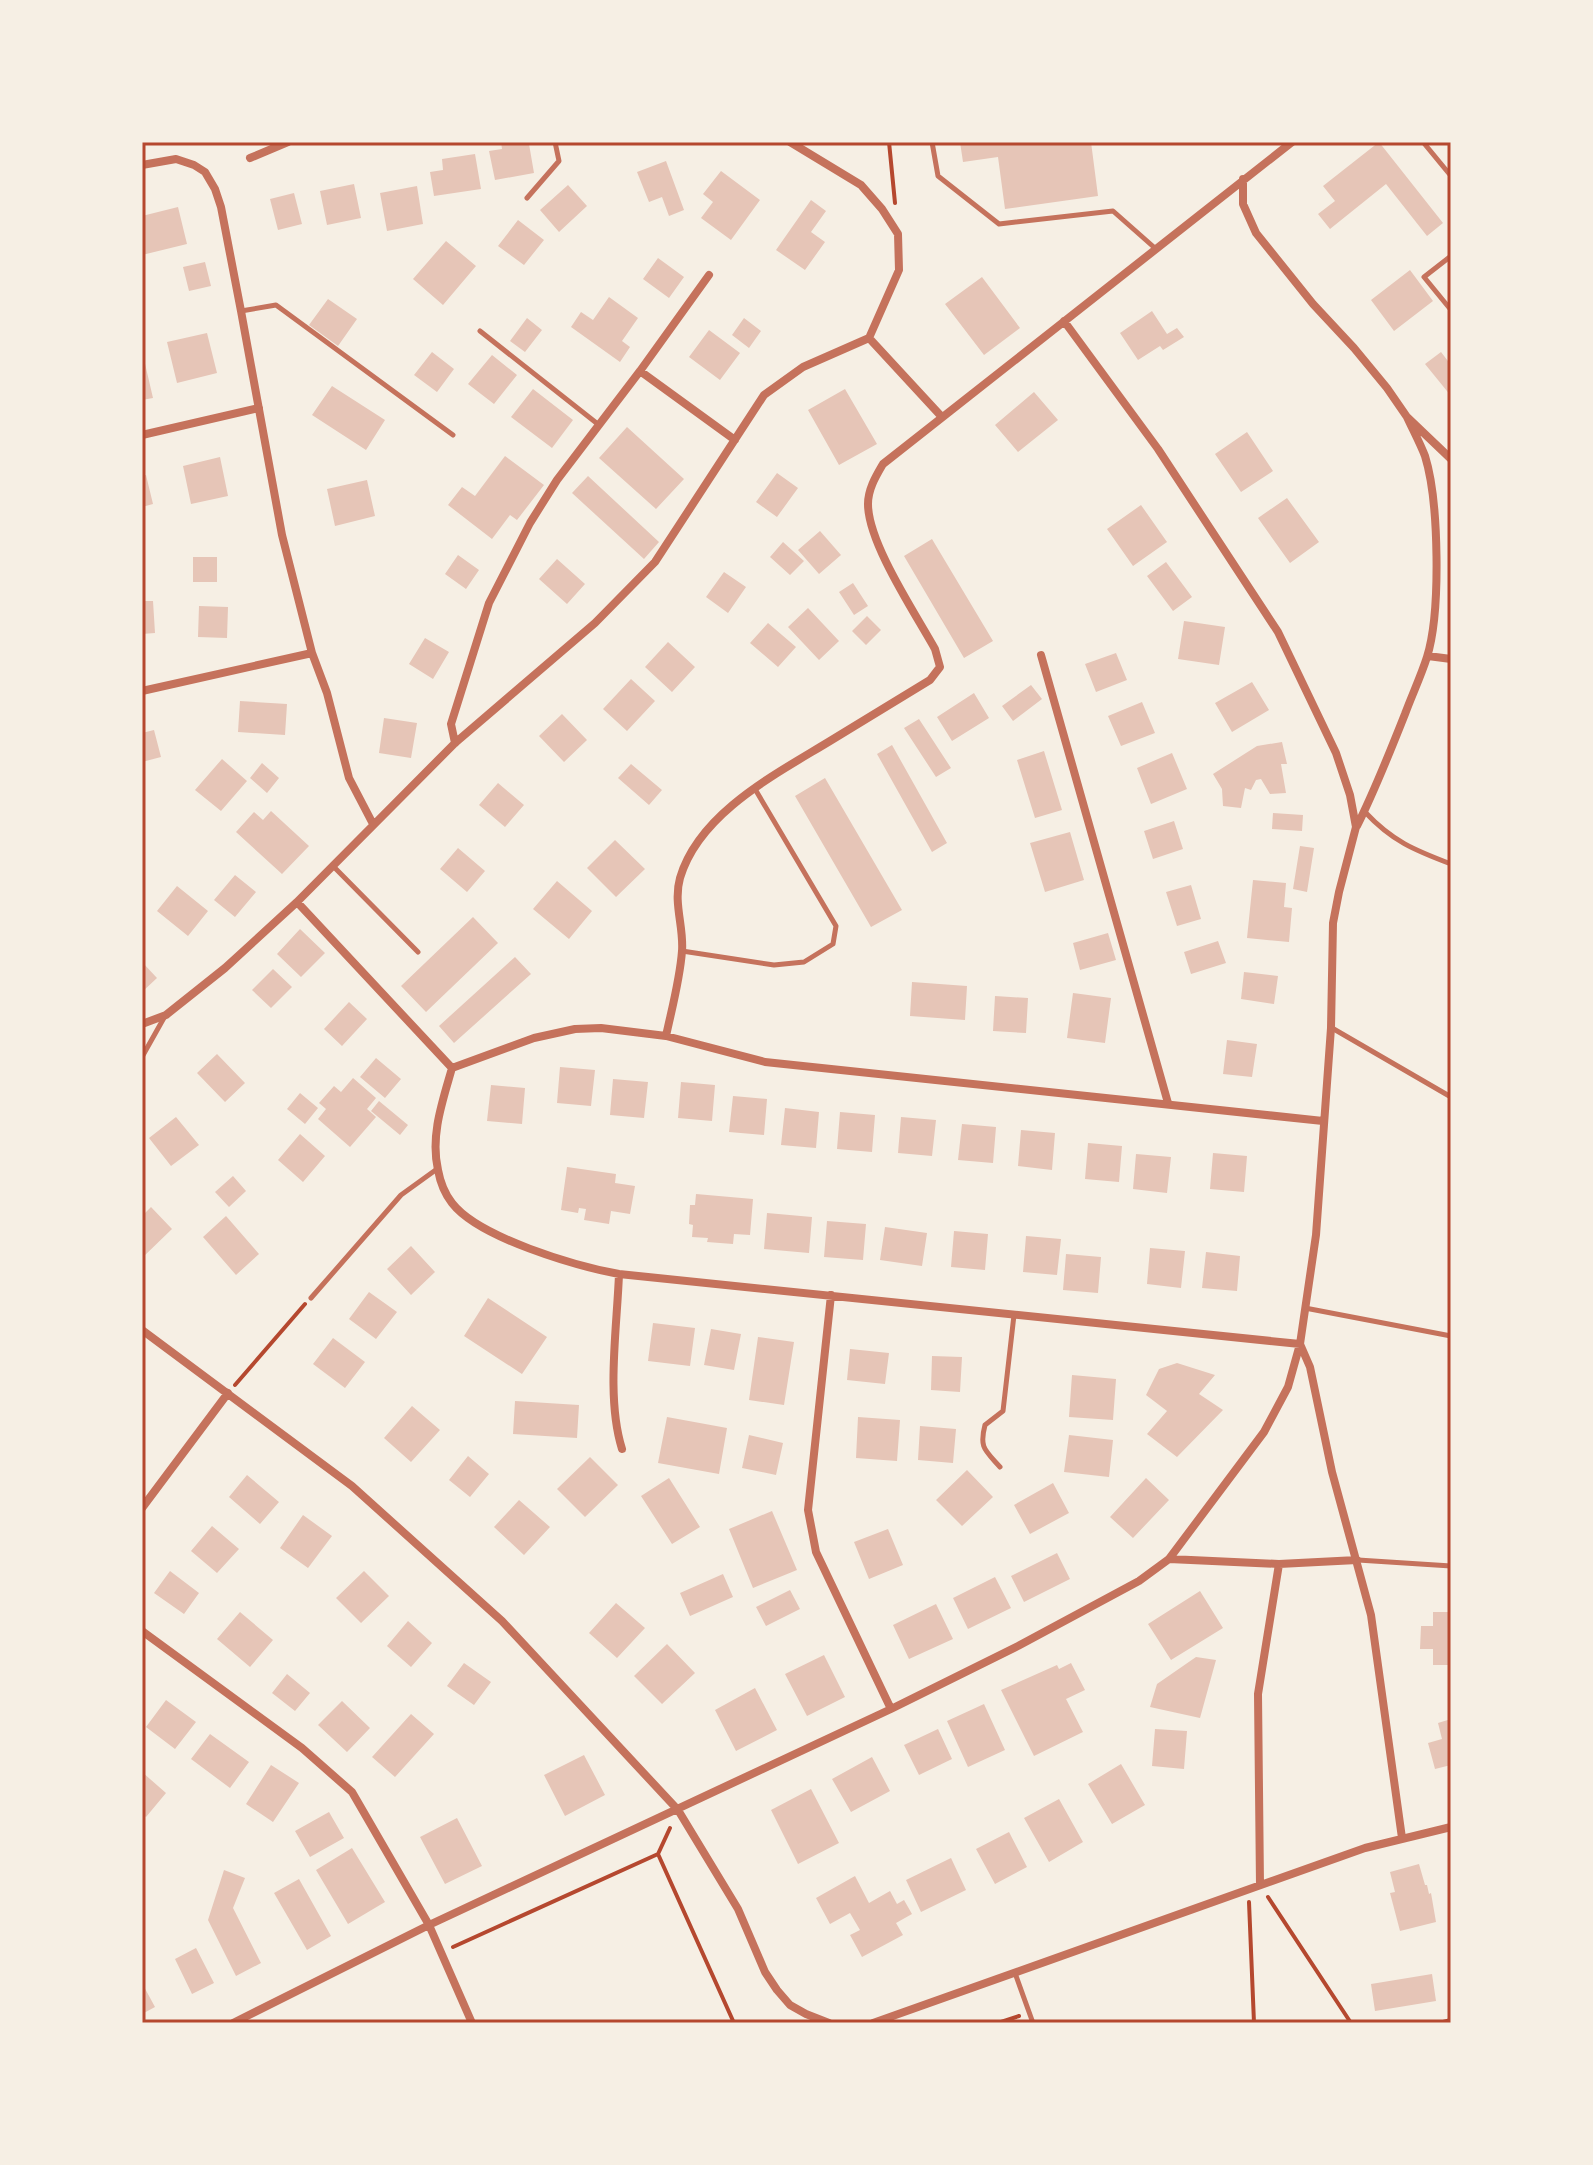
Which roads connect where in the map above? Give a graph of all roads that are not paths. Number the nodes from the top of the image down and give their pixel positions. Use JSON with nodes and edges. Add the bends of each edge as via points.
{"nodes":[{"id":1,"x":288,"y":142,"type":"edge"},
{"id":2,"x":555,"y":142,"type":"edge"},
{"id":3,"x":790,"y":142,"type":"edge"},
{"id":4,"x":932,"y":142,"type":"edge"},
{"id":5,"x":1275,"y":142,"type":"edge"},
{"id":6,"x":1292,"y":142,"type":"edge"},
{"id":7,"x":1423,"y":142,"type":"edge"},
{"id":8,"x":250,"y":158,"type":"dead end"},
{"id":9,"x":1270,"y":159,"type":"junction"},
{"id":10,"x":142,"y":165,"type":"edge"},
{"id":11,"x":1451,"y":176,"type":"edge"},
{"id":12,"x":1243,"y":179,"type":"junction"},
{"id":13,"x":527,"y":198,"type":"dead end"},
{"id":14,"x":1157,"y":250,"type":"junction"},
{"id":15,"x":1451,"y":256,"type":"edge"},
{"id":16,"x":709,"y":275,"type":"dead end"},
{"id":17,"x":1451,"y":310,"type":"edge"},
{"id":18,"x":241,"y":311,"type":"junction"},
{"id":19,"x":1064,"y":321,"type":"junction"},
{"id":20,"x":480,"y":331,"type":"dead end"},
{"id":21,"x":869,"y":338,"type":"junction"},
{"id":22,"x":640,"y":371,"type":"junction"},
{"id":23,"x":259,"y":408,"type":"junction"},
{"id":24,"x":941,"y":416,"type":"junction"},
{"id":25,"x":1407,"y":417,"type":"junction"},
{"id":26,"x":599,"y":425,"type":"junction"},
{"id":27,"x":142,"y":435,"type":"edge"},
{"id":28,"x":453,"y":435,"type":"dead end"},
{"id":29,"x":735,"y":440,"type":"junction"},
{"id":30,"x":1451,"y":459,"type":"edge"},
{"id":31,"x":312,"y":653,"type":"junction"},
{"id":32,"x":1041,"y":655,"type":"dead end"},
{"id":33,"x":1428,"y":656,"type":"junction"},
{"id":34,"x":1451,"y":659,"type":"edge"},
{"id":35,"x":142,"y":691,"type":"edge"},
{"id":36,"x":455,"y":743,"type":"junction"},
{"id":37,"x":755,"y":788,"type":"junction"},
{"id":38,"x":1364,"y":811,"type":"junction"},
{"id":39,"x":373,"y":824,"type":"junction"},
{"id":40,"x":1356,"y":827,"type":"junction"},
{"id":41,"x":1451,"y":864,"type":"edge"},
{"id":42,"x":332,"y":865,"type":"junction"},
{"id":43,"x":297,"y":902,"type":"junction"},
{"id":44,"x":682,"y":951,"type":"junction"},
{"id":45,"x":418,"y":952,"type":"dead end"},
{"id":46,"x":166,"y":1015,"type":"junction"},
{"id":47,"x":142,"y":1024,"type":"edge"},
{"id":48,"x":1331,"y":1028,"type":"junction"},
{"id":49,"x":666,"y":1036,"type":"junction"},
{"id":50,"x":142,"y":1057,"type":"edge"},
{"id":51,"x":452,"y":1068,"type":"junction"},
{"id":52,"x":1451,"y":1097,"type":"edge"},
{"id":53,"x":1168,"y":1103,"type":"junction"},
{"id":54,"x":1323,"y":1121,"type":"junction"},
{"id":55,"x":438,"y":1168,"type":"junction"},
{"id":56,"x":619,"y":1274,"type":"junction"},
{"id":57,"x":831,"y":1295,"type":"junction"},
{"id":58,"x":311,"y":1298,"type":"road end"},
{"id":59,"x":1305,"y":1308,"type":"junction"},
{"id":60,"x":1014,"y":1315,"type":"junction"},
{"id":61,"x":142,"y":1330,"type":"edge"},
{"id":62,"x":1451,"y":1336,"type":"edge"},
{"id":63,"x":1300,"y":1344,"type":"junction"},
{"id":64,"x":228,"y":1393,"type":"junction"},
{"id":65,"x":622,"y":1449,"type":"dead end"},
{"id":66,"x":1000,"y":1467,"type":"dead end"},
{"id":67,"x":142,"y":1508,"type":"edge"},
{"id":68,"x":1169,"y":1559,"type":"junction"},
{"id":69,"x":1357,"y":1560,"type":"junction"},
{"id":70,"x":1279,"y":1564,"type":"junction"},
{"id":71,"x":1451,"y":1566,"type":"edge"},
{"id":72,"x":142,"y":1631,"type":"edge"},
{"id":73,"x":891,"y":1709,"type":"junction"},
{"id":74,"x":678,"y":1810,"type":"junction"},
{"id":75,"x":1451,"y":1827,"type":"edge"},
{"id":76,"x":1402,"y":1838,"type":"junction"},
{"id":77,"x":1260,"y":1885,"type":"junction"},
{"id":78,"x":429,"y":1925,"type":"junction"},
{"id":79,"x":1015,"y":1973,"type":"junction"},
{"id":80,"x":233,"y":2023,"type":"edge"},
{"id":81,"x":472,"y":2023,"type":"edge"},
{"id":82,"x":829,"y":2023,"type":"edge"},
{"id":83,"x":873,"y":2023,"type":"edge"},
{"id":84,"x":1033,"y":2023,"type":"edge"}],
"edges":[{"from":1,"to":8,"type":"street"},
{"from":2,"to":13,"type":"lane","via":[[559,161]]},
{"from":3,"to":21,"type":"street","via":[[861,185],[898,234],[899,270]]},
{"from":4,"to":14,"type":"lane","via":[[938,176],[999,224],[1113,211]]},
{"from":5,"to":9,"type":"street"},
{"from":6,"to":9,"type":"street"},
{"from":7,"to":11,"type":"lane"},
{"from":9,"to":12,"type":"street"},
{"from":10,"to":18,"type":"street","via":[[176,159],[205,172],[221,207]]},
{"from":12,"to":14,"type":"street"},
{"from":12,"to":25,"type":"street","via":[[1243,204],[1256,233]]},
{"from":14,"to":19,"type":"street"},
{"from":15,"to":17,"type":"lane","via":[[1424,277]]},
{"from":16,"to":22,"type":"street"},
{"from":18,"to":23,"type":"street"},
{"from":18,"to":28,"type":"lane","via":[[276,305]]},
{"from":19,"to":24,"type":"street"},
{"from":19,"to":40,"type":"street","via":[[1158,449],[1278,632],[1336,753]]},
{"from":20,"to":26,"type":"lane"},
{"from":21,"to":24,"type":"street"},
{"from":21,"to":29,"type":"street","via":[[773,386]]},
{"from":22,"to":26,"type":"street"},
{"from":22,"to":29,"type":"street"},
{"from":23,"to":27,"type":"street"},
{"from":23,"to":31,"type":"street","via":[[282,535]]},
{"from":24,"to":37,"type":"street","via":[[883,464],[868,502],[872,531],[940,667],[930,680]]},
{"from":25,"to":30,"type":"street"},
{"from":25,"to":33,"type":"street","via":[[1425,456],[1435,532],[1436,589]]},
{"from":26,"to":36,"type":"street","via":[[530,523],[489,603],[451,724]]},
{"from":29,"to":36,"type":"street","via":[[655,562],[595,623]]},
{"from":31,"to":35,"type":"street"},
{"from":31,"to":39,"type":"street","via":[[349,778]]},
{"from":32,"to":53,"type":"street"},
{"from":33,"to":34,"type":"street"},
{"from":33,"to":38,"type":"street"},
{"from":36,"to":39,"type":"street"},
{"from":37,"to":44,"type":"street","via":[[720,817],[688,859],[677,895]]},
{"from":37,"to":44,"type":"lane","via":[[836,926],[833,944],[804,962],[774,965]]},
{"from":38,"to":40,"type":"street"},
{"from":38,"to":41,"type":"lane","via":[[1399,842]]},
{"from":39,"to":42,"type":"street"},
{"from":40,"to":48,"type":"street","via":[[1333,923]]},
{"from":42,"to":43,"type":"street"},
{"from":42,"to":45,"type":"lane"},
{"from":43,"to":46,"type":"street"},
{"from":43,"to":51,"type":"street"},
{"from":44,"to":49,"type":"street"},
{"from":46,"to":47,"type":"street"},
{"from":46,"to":50,"type":"lane"},
{"from":48,"to":52,"type":"lane"},
{"from":48,"to":54,"type":"street"},
{"from":49,"to":51,"type":"street","via":[[575,1029]]},
{"from":49,"to":53,"type":"street","via":[[765,1062]]},
{"from":51,"to":55,"type":"street","via":[[438,1120]]},
{"from":53,"to":54,"type":"street"},
{"from":54,"to":59,"type":"street"},
{"from":55,"to":56,"type":"street","via":[[452,1203],[484,1228],[566,1262]]},
{"from":55,"to":58,"type":"lane","via":[[401,1195]]},
{"from":56,"to":57,"type":"street"},
{"from":56,"to":65,"type":"street","via":[[613,1402]]},
{"from":57,"to":60,"type":"street"},
{"from":57,"to":73,"type":"street","via":[[808,1510],[816,1552]]},
{"from":59,"to":62,"type":"lane"},
{"from":59,"to":63,"type":"street"},
{"from":60,"to":63,"type":"street"},
{"from":60,"to":66,"type":"lane","via":[[1003,1411],[985,1425],[981,1441]]},
{"from":61,"to":64,"type":"street"},
{"from":63,"to":68,"type":"street","via":[[1288,1387],[1264,1432]]},
{"from":63,"to":69,"type":"street"},
{"from":64,"to":67,"type":"street"},
{"from":64,"to":74,"type":"street","via":[[352,1486],[502,1621]]},
{"from":68,"to":70,"type":"street"},
{"from":68,"to":73,"type":"street","via":[[1097,1604]]},
{"from":69,"to":70,"type":"street"},
{"from":69,"to":71,"type":"lane"},
{"from":69,"to":76,"type":"street","via":[[1375,1633]]},
{"from":70,"to":77,"type":"street","via":[[1258,1694]]},
{"from":72,"to":78,"type":"street","via":[[302,1748],[352,1792]]},
{"from":73,"to":74,"type":"street"},
{"from":74,"to":78,"type":"street"},
{"from":74,"to":82,"type":"street","via":[[738,1909],[777,1990],[790,2005]]},
{"from":75,"to":76,"type":"street"},
{"from":76,"to":77,"type":"street"},
{"from":77,"to":79,"type":"street"},
{"from":78,"to":80,"type":"street"},
{"from":78,"to":81,"type":"street"},
{"from":79,"to":83,"type":"street"},
{"from":79,"to":84,"type":"lane"}]}
